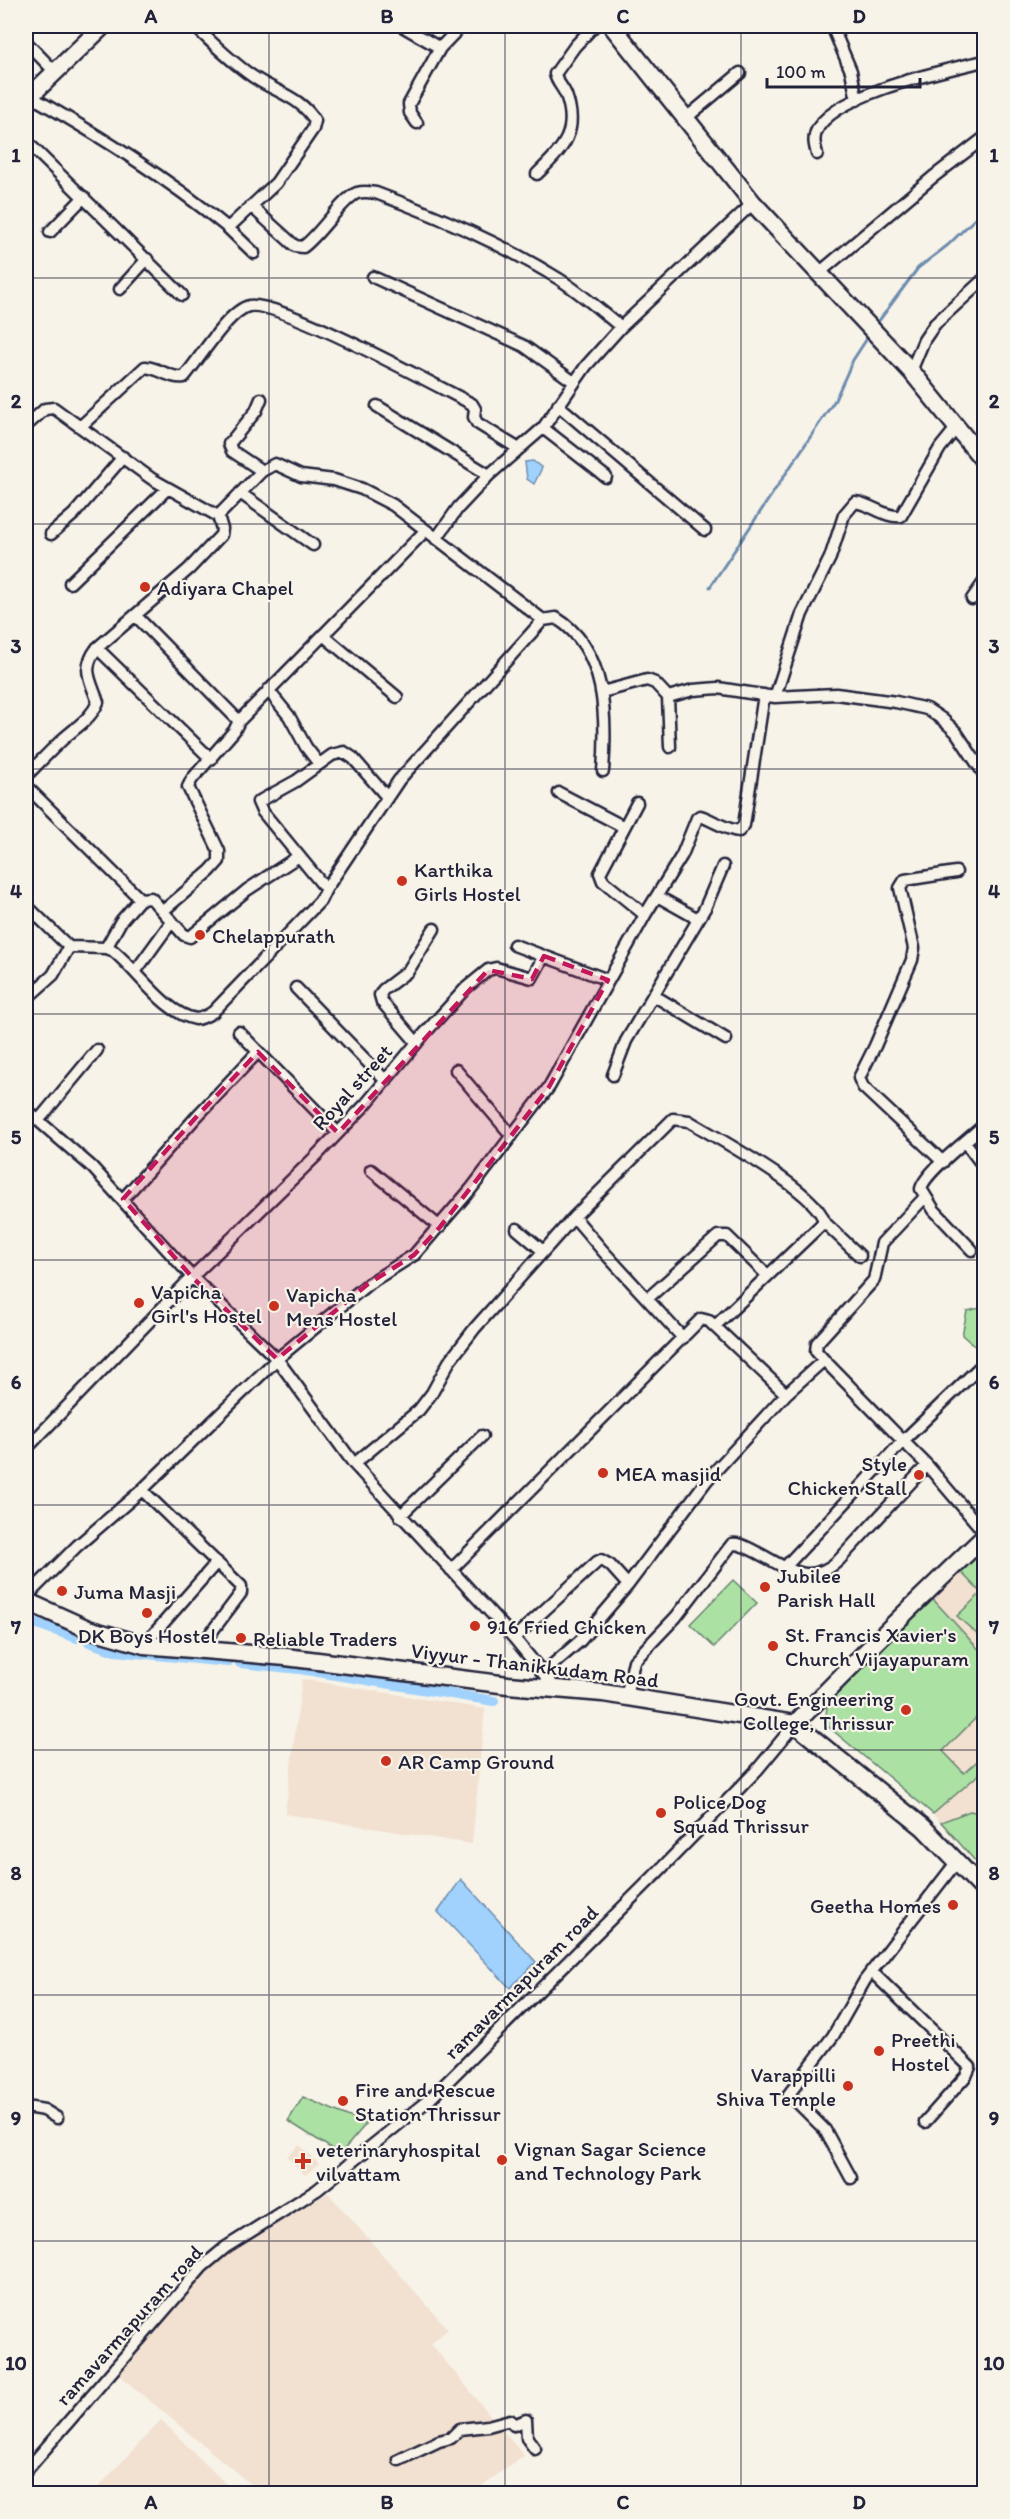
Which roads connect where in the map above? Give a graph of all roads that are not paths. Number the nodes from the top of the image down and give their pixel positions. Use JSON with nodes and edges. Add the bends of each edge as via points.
{"nodes":[{"id":1,"x":194,"y":26,"type":"edge"},
{"id":2,"x":402,"y":26,"type":"edge"},
{"id":3,"x":461,"y":26,"type":"edge"},
{"id":4,"x":594,"y":26,"type":"edge"},
{"id":5,"x":612,"y":26,"type":"edge"},
{"id":6,"x":832,"y":26,"type":"edge"},
{"id":7,"x":98,"y":28,"type":"edge"},
{"id":8,"x":26,"y":42,"type":"edge"},
{"id":9,"x":440,"y":48,"type":"junction"},
{"id":10,"x":984,"y":61,"type":"edge"},
{"id":11,"x":55,"y":72,"type":"junction"},
{"id":12,"x":740,"y":73,"type":"dead end"},
{"id":13,"x":28,"y":98,"type":"edge"},
{"id":14,"x":857,"y":100,"type":"junction"},
{"id":15,"x":685,"y":118,"type":"junction"},
{"id":16,"x":417,"y":123,"type":"dead end"},
{"id":17,"x":984,"y":138,"type":"edge"},
{"id":18,"x":26,"y":141,"type":"edge"},
{"id":19,"x":817,"y":154,"type":"dead end"},
{"id":20,"x":537,"y":174,"type":"dead end"},
{"id":21,"x":84,"y":197,"type":"junction"},
{"id":22,"x":753,"y":203,"type":"junction"},
{"id":23,"x":252,"y":207,"type":"junction"},
{"id":24,"x":228,"y":228,"type":"junction"},
{"id":25,"x":50,"y":232,"type":"dead end"},
{"id":26,"x":254,"y":254,"type":"dead end"},
{"id":27,"x":147,"y":259,"type":"junction"},
{"id":28,"x":819,"y":273,"type":"junction"},
{"id":29,"x":373,"y":276,"type":"dead end"},
{"id":30,"x":984,"y":279,"type":"edge"},
{"id":31,"x":120,"y":289,"type":"dead end"},
{"id":32,"x":182,"y":295,"type":"dead end"},
{"id":33,"x":621,"y":327,"type":"junction"},
{"id":34,"x":911,"y":371,"type":"junction"},
{"id":35,"x":574,"y":382,"type":"junction"},
{"id":36,"x":261,"y":399,"type":"dead end"},
{"id":37,"x":558,"y":405,"type":"junction"},
{"id":38,"x":377,"y":406,"type":"dead end"},
{"id":39,"x":26,"y":426,"type":"edge"},
{"id":40,"x":80,"y":427,"type":"junction"},
{"id":41,"x":957,"y":427,"type":"junction"},
{"id":42,"x":543,"y":428,"type":"junction"},
{"id":43,"x":519,"y":449,"type":"junction"},
{"id":44,"x":123,"y":457,"type":"junction"},
{"id":45,"x":984,"y":461,"type":"edge"},
{"id":46,"x":262,"y":471,"type":"junction"},
{"id":47,"x":489,"y":475,"type":"junction"},
{"id":48,"x":606,"y":477,"type":"dead end"},
{"id":49,"x":168,"y":488,"type":"junction"},
{"id":50,"x":240,"y":493,"type":"junction"},
{"id":51,"x":218,"y":516,"type":"junction"},
{"id":52,"x":705,"y":530,"type":"dead end"},
{"id":53,"x":425,"y":531,"type":"junction"},
{"id":54,"x":51,"y":534,"type":"dead end"},
{"id":55,"x":436,"y":540,"type":"junction"},
{"id":56,"x":313,"y":544,"type":"dead end"},
{"id":57,"x":984,"y":582,"type":"edge"},
{"id":58,"x":70,"y":583,"type":"dead end"},
{"id":59,"x":972,"y":599,"type":"dead end"},
{"id":60,"x":136,"y":616,"type":"junction"},
{"id":61,"x":543,"y":620,"type":"junction"},
{"id":62,"x":323,"y":635,"type":"junction"},
{"id":63,"x":97,"y":648,"type":"junction"},
{"id":64,"x":268,"y":690,"type":"junction"},
{"id":65,"x":602,"y":692,"type":"junction"},
{"id":66,"x":764,"y":695,"type":"junction"},
{"id":67,"x":397,"y":697,"type":"dead end"},
{"id":68,"x":668,"y":697,"type":"junction"},
{"id":69,"x":775,"y":697,"type":"junction"},
{"id":70,"x":239,"y":721,"type":"junction"},
{"id":71,"x":670,"y":747,"type":"dead end"},
{"id":72,"x":211,"y":759,"type":"junction"},
{"id":73,"x":319,"y":764,"type":"junction"},
{"id":74,"x":982,"y":768,"type":"edge"},
{"id":75,"x":603,"y":771,"type":"dead end"},
{"id":76,"x":26,"y":776,"type":"edge"},
{"id":77,"x":26,"y":786,"type":"edge"},
{"id":78,"x":559,"y":793,"type":"dead end"},
{"id":79,"x":387,"y":798,"type":"junction"},
{"id":80,"x":637,"y":803,"type":"dead end"},
{"id":81,"x":624,"y":827,"type":"junction"},
{"id":82,"x":299,"y":856,"type":"junction"},
{"id":83,"x":723,"y":866,"type":"dead end"},
{"id":84,"x":956,"y":873,"type":"dead end"},
{"id":85,"x":326,"y":889,"type":"junction"},
{"id":86,"x":657,"y":896,"type":"junction"},
{"id":87,"x":140,"y":899,"type":"junction"},
{"id":88,"x":26,"y":904,"type":"edge"},
{"id":89,"x":163,"y":911,"type":"junction"},
{"id":90,"x":645,"y":915,"type":"junction"},
{"id":91,"x":698,"y":919,"type":"junction"},
{"id":92,"x":172,"y":921,"type":"junction"},
{"id":93,"x":434,"y":929,"type":"dead end"},
{"id":94,"x":514,"y":945,"type":"dead end"},
{"id":95,"x":69,"y":947,"type":"junction"},
{"id":96,"x":106,"y":948,"type":"junction"},
{"id":97,"x":544,"y":956,"type":"junction"},
{"id":98,"x":135,"y":972,"type":"junction"},
{"id":99,"x":608,"y":980,"type":"junction"},
{"id":100,"x":26,"y":984,"type":"edge"},
{"id":101,"x":296,"y":988,"type":"dead end"},
{"id":102,"x":35,"y":991,"type":"junction"},
{"id":103,"x":654,"y":995,"type":"junction"},
{"id":104,"x":26,"y":999,"type":"edge"},
{"id":105,"x":239,"y":1032,"type":"dead end"},
{"id":106,"x":726,"y":1039,"type":"dead end"},
{"id":107,"x":417,"y":1042,"type":"junction"},
{"id":108,"x":97,"y":1050,"type":"dead end"},
{"id":109,"x":258,"y":1052,"type":"junction"},
{"id":110,"x":456,"y":1070,"type":"dead end"},
{"id":111,"x":613,"y":1075,"type":"dead end"},
{"id":112,"x":386,"y":1081,"type":"junction"},
{"id":113,"x":26,"y":1110,"type":"edge"},
{"id":114,"x":38,"y":1121,"type":"junction"},
{"id":115,"x":984,"y":1125,"type":"edge"},
{"id":116,"x":338,"y":1133,"type":"junction"},
{"id":117,"x":512,"y":1136,"type":"junction"},
{"id":118,"x":965,"y":1142,"type":"junction"},
{"id":119,"x":943,"y":1162,"type":"junction"},
{"id":120,"x":984,"y":1167,"type":"edge"},
{"id":121,"x":371,"y":1170,"type":"dead end"},
{"id":122,"x":925,"y":1197,"type":"junction"},
{"id":123,"x":123,"y":1199,"type":"junction"},
{"id":124,"x":574,"y":1217,"type":"junction"},
{"id":125,"x":824,"y":1222,"type":"junction"},
{"id":126,"x":440,"y":1227,"type":"junction"},
{"id":127,"x":517,"y":1229,"type":"dead end"},
{"id":128,"x":972,"y":1250,"type":"dead end"},
{"id":129,"x":543,"y":1251,"type":"junction"},
{"id":130,"x":860,"y":1257,"type":"dead end"},
{"id":131,"x":767,"y":1275,"type":"junction"},
{"id":132,"x":192,"y":1277,"type":"junction"},
{"id":133,"x":647,"y":1299,"type":"junction"},
{"id":134,"x":715,"y":1326,"type":"junction"},
{"id":135,"x":683,"y":1338,"type":"junction"},
{"id":136,"x":277,"y":1359,"type":"junction"},
{"id":137,"x":824,"y":1360,"type":"junction"},
{"id":138,"x":984,"y":1363,"type":"edge"},
{"id":139,"x":786,"y":1394,"type":"junction"},
{"id":140,"x":482,"y":1436,"type":"dead end"},
{"id":141,"x":903,"y":1441,"type":"junction"},
{"id":142,"x":26,"y":1449,"type":"edge"},
{"id":143,"x":354,"y":1464,"type":"junction"},
{"id":144,"x":927,"y":1465,"type":"junction"},
{"id":145,"x":142,"y":1490,"type":"junction"},
{"id":146,"x":400,"y":1516,"type":"junction"},
{"id":147,"x":984,"y":1532,"type":"edge"},
{"id":148,"x":984,"y":1537,"type":"edge"},
{"id":149,"x":217,"y":1562,"type":"junction"},
{"id":150,"x":786,"y":1566,"type":"junction"},
{"id":151,"x":451,"y":1570,"type":"junction"},
{"id":152,"x":628,"y":1585,"type":"junction"},
{"id":153,"x":26,"y":1599,"type":"edge"},
{"id":154,"x":514,"y":1638,"type":"junction"},
{"id":155,"x":144,"y":1644,"type":"junction"},
{"id":156,"x":198,"y":1650,"type":"junction"},
{"id":157,"x":543,"y":1673,"type":"junction"},
{"id":158,"x":556,"y":1689,"type":"junction"},
{"id":159,"x":626,"y":1697,"type":"junction"},
{"id":160,"x":795,"y":1724,"type":"junction"},
{"id":161,"x":957,"y":1860,"type":"junction"},
{"id":162,"x":984,"y":1890,"type":"edge"},
{"id":163,"x":872,"y":1971,"type":"junction"},
{"id":164,"x":26,"y":2107,"type":"edge"},
{"id":165,"x":57,"y":2118,"type":"dead end"},
{"id":166,"x":925,"y":2122,"type":"dead end"},
{"id":167,"x":851,"y":2178,"type":"dead end"},
{"id":168,"x":535,"y":2449,"type":"dead end"},
{"id":169,"x":399,"y":2460,"type":"dead end"},
{"id":170,"x":26,"y":2471,"type":"edge"}],
"edges":[{"from":1,"to":23,"type":"street","via":[[254,78],[297,101],[315,121],[276,183]]},
{"from":2,"to":9,"type":"street"},
{"from":3,"to":9,"type":"street"},
{"from":4,"to":20,"type":"street","via":[[555,74],[569,103],[572,129],[560,152]]},
{"from":5,"to":15,"type":"main road"},
{"from":6,"to":14,"type":"street","via":[[851,71]]},
{"from":7,"to":11,"type":"main road"},
{"from":8,"to":11,"type":"street"},
{"from":9,"to":16,"type":"street","via":[[410,104],[410,114]]},
{"from":10,"to":14,"type":"street","via":[[927,75]]},
{"from":11,"to":13,"type":"main road"},
{"from":12,"to":15,"type":"street"},
{"from":13,"to":24,"type":"street","via":[[144,165]]},
{"from":14,"to":19,"type":"street","via":[[823,121],[814,140]]},
{"from":15,"to":22,"type":"main road"},
{"from":17,"to":28,"type":"street"},
{"from":18,"to":21,"type":"street"},
{"from":21,"to":25,"type":"street"},
{"from":21,"to":27,"type":"street"},
{"from":22,"to":28,"type":"main road"},
{"from":22,"to":33,"type":"street"},
{"from":23,"to":24,"type":"street"},
{"from":23,"to":33,"type":"street","via":[[295,246],[303,247],[355,194],[376,193],[451,221],[506,248],[561,280]]},
{"from":24,"to":26,"type":"street"},
{"from":27,"to":31,"type":"street"},
{"from":27,"to":32,"type":"street"},
{"from":28,"to":34,"type":"main road"},
{"from":29,"to":35,"type":"street","via":[[524,346]]},
{"from":30,"to":34,"type":"street","via":[[935,324]]},
{"from":33,"to":35,"type":"street"},
{"from":34,"to":41,"type":"main road"},
{"from":35,"to":37,"type":"street"},
{"from":36,"to":46,"type":"street","via":[[256,411],[228,444]]},
{"from":37,"to":42,"type":"street"},
{"from":37,"to":52,"type":"street"},
{"from":38,"to":47,"type":"street"},
{"from":39,"to":40,"type":"street","via":[[45,409],[54,408]]},
{"from":40,"to":43,"type":"street","via":[[145,367],[155,367],[175,378],[184,377],[228,322],[250,306],[267,308],[346,340],[472,404],[477,423]]},
{"from":40,"to":44,"type":"street"},
{"from":41,"to":45,"type":"main road"},
{"from":41,"to":69,"type":"street","via":[[940,448],[901,516],[892,517],[866,504],[855,502],[849,506],[830,558],[802,614]]},
{"from":42,"to":43,"type":"street"},
{"from":42,"to":48,"type":"street"},
{"from":43,"to":47,"type":"street"},
{"from":44,"to":49,"type":"street"},
{"from":44,"to":54,"type":"street","via":[[74,514]]},
{"from":46,"to":50,"type":"street"},
{"from":46,"to":53,"type":"street","via":[[275,464],[301,476],[362,489],[393,505]]},
{"from":47,"to":55,"type":"street","via":[[458,508]]},
{"from":49,"to":51,"type":"street"},
{"from":49,"to":58,"type":"street"},
{"from":50,"to":51,"type":"street"},
{"from":50,"to":56,"type":"street"},
{"from":51,"to":60,"type":"street","via":[[221,535]]},
{"from":53,"to":55,"type":"street"},
{"from":53,"to":62,"type":"street"},
{"from":55,"to":61,"type":"street"},
{"from":57,"to":59,"type":"street"},
{"from":60,"to":63,"type":"street"},
{"from":60,"to":70,"type":"street"},
{"from":61,"to":65,"type":"street","via":[[556,618],[569,626],[593,660]]},
{"from":61,"to":79,"type":"street","via":[[417,758]]},
{"from":62,"to":64,"type":"street"},
{"from":62,"to":67,"type":"street"},
{"from":63,"to":72,"type":"street"},
{"from":63,"to":76,"type":"street","via":[[87,669],[98,702],[95,710]]},
{"from":64,"to":70,"type":"street"},
{"from":64,"to":73,"type":"street"},
{"from":65,"to":68,"type":"street","via":[[647,680]]},
{"from":65,"to":75,"type":"street","via":[[606,733]]},
{"from":66,"to":68,"type":"street","via":[[718,688]]},
{"from":66,"to":69,"type":"street"},
{"from":66,"to":86,"type":"street","via":[[744,825],[733,831],[709,819],[697,818],[682,855]]},
{"from":68,"to":71,"type":"street"},
{"from":69,"to":74,"type":"street","via":[[836,694],[927,709],[956,732]]},
{"from":70,"to":72,"type":"street"},
{"from":72,"to":89,"type":"street","via":[[188,787],[219,851],[219,861]]},
{"from":73,"to":79,"type":"street","via":[[338,752],[347,753]]},
{"from":73,"to":82,"type":"street","via":[[258,802]]},
{"from":77,"to":87,"type":"street"},
{"from":78,"to":81,"type":"street"},
{"from":79,"to":85,"type":"street"},
{"from":80,"to":81,"type":"street"},
{"from":81,"to":90,"type":"street","via":[[600,873],[603,881]]},
{"from":82,"to":85,"type":"street"},
{"from":82,"to":92,"type":"street","via":[[247,890],[193,936],[184,935]]},
{"from":83,"to":91,"type":"street"},
{"from":84,"to":119,"type":"street","via":[[902,883],[914,948],[912,960],[859,1078],[863,1087]]},
{"from":85,"to":98,"type":"street","via":[[320,901],[213,1012],[201,1018],[186,1015],[162,999]]},
{"from":86,"to":90,"type":"street"},
{"from":86,"to":91,"type":"street"},
{"from":87,"to":89,"type":"street","via":[[151,898]]},
{"from":87,"to":96,"type":"street","via":[[121,921]]},
{"from":88,"to":95,"type":"street"},
{"from":89,"to":92,"type":"street"},
{"from":90,"to":99,"type":"street"},
{"from":91,"to":103,"type":"street"},
{"from":92,"to":98,"type":"street"},
{"from":93,"to":107,"type":"street","via":[[408,971],[381,995],[382,1002]]},
{"from":94,"to":97,"type":"street"},
{"from":95,"to":96,"type":"street"},
{"from":95,"to":102,"type":"street","via":[[53,975]]},
{"from":96,"to":98,"type":"street"},
{"from":97,"to":99,"type":"street"},
{"from":97,"to":107,"type":"street","name":"Royal street","via":[[532,978],[496,968],[488,970],[466,988]]},
{"from":99,"to":117,"type":"street","via":[[549,1087]]},
{"from":100,"to":102,"type":"street"},
{"from":101,"to":112,"type":"street"},
{"from":102,"to":104,"type":"street"},
{"from":103,"to":106,"type":"street"},
{"from":103,"to":111,"type":"street","via":[[626,1041]]},
{"from":105,"to":109,"type":"street"},
{"from":107,"to":112,"type":"street","name":"Royal street"},
{"from":108,"to":114,"type":"street"},
{"from":109,"to":116,"type":"street"},
{"from":109,"to":123,"type":"street"},
{"from":110,"to":117,"type":"street"},
{"from":112,"to":116,"type":"street","name":"Royal street"},
{"from":113,"to":114,"type":"street"},
{"from":114,"to":123,"type":"street"},
{"from":115,"to":118,"type":"street"},
{"from":116,"to":132,"type":"street","name":"Royal street"},
{"from":117,"to":126,"type":"street"},
{"from":118,"to":119,"type":"street"},
{"from":118,"to":120,"type":"street"},
{"from":119,"to":122,"type":"street","via":[[922,1182]]},
{"from":121,"to":126,"type":"street"},
{"from":122,"to":128,"type":"street"},
{"from":122,"to":137,"type":"street","via":[[882,1244],[874,1280],[817,1343],[816,1351]]},
{"from":123,"to":132,"type":"street"},
{"from":124,"to":125,"type":"street","via":[[673,1119],[689,1121],[789,1183],[823,1214]]},
{"from":124,"to":129,"type":"street"},
{"from":124,"to":133,"type":"street"},
{"from":125,"to":130,"type":"street"},
{"from":125,"to":131,"type":"street"},
{"from":126,"to":136,"type":"street","via":[[414,1255],[368,1284]]},
{"from":127,"to":129,"type":"street"},
{"from":129,"to":143,"type":"street","via":[[475,1328],[426,1401]]},
{"from":131,"to":133,"type":"street","via":[[728,1236],[718,1236]]},
{"from":131,"to":134,"type":"street"},
{"from":132,"to":136,"type":"street"},
{"from":132,"to":142,"type":"street","name":"Royal street"},
{"from":133,"to":135,"type":"street"},
{"from":134,"to":135,"type":"street","via":[[701,1319]]},
{"from":134,"to":139,"type":"street"},
{"from":135,"to":151,"type":"street"},
{"from":136,"to":143,"type":"street"},
{"from":136,"to":145,"type":"street"},
{"from":137,"to":139,"type":"street"},
{"from":137,"to":141,"type":"street"},
{"from":138,"to":141,"type":"street"},
{"from":139,"to":152,"type":"street","via":[[707,1480]]},
{"from":140,"to":146,"type":"street"},
{"from":141,"to":144,"type":"street"},
{"from":141,"to":150,"type":"street"},
{"from":143,"to":146,"type":"street"},
{"from":144,"to":147,"type":"street"},
{"from":144,"to":150,"type":"street","via":[[835,1564],[808,1576]]},
{"from":145,"to":149,"type":"street"},
{"from":145,"to":153,"type":"street","via":[[77,1546]]},
{"from":146,"to":151,"type":"street"},
{"from":148,"to":160,"type":"main road","via":[[861,1654]]},
{"from":149,"to":155,"type":"street"},
{"from":149,"to":156,"type":"street","via":[[242,1589]]},
{"from":150,"to":159,"type":"street","via":[[745,1546],[732,1544],[676,1617],[634,1660]]},
{"from":151,"to":154,"type":"street"},
{"from":152,"to":154,"type":"street","via":[[601,1560]]},
{"from":152,"to":157,"type":"street","via":[[580,1641]]},
{"from":153,"to":155,"type":"main road","name":"Viyyur - Thanikkudam Road","via":[[88,1629]]},
{"from":154,"to":157,"type":"street"},
{"from":155,"to":156,"type":"main road","name":"Viyyur - Thanikkudam Road"},
{"from":156,"to":158,"type":"main road","name":"Viyyur - Thanikkudam Road"},
{"from":157,"to":158,"type":"street"},
{"from":158,"to":159,"type":"main road","name":"Viyyur - Thanikkudam Road"},
{"from":159,"to":160,"type":"main road","name":"Viyyur - Thanikkudam Road"},
{"from":160,"to":161,"type":"main road","name":"Viyyur - Thanikkudam Road","via":[[914,1819]]},
{"from":160,"to":170,"type":"street","name":"ramavarmapuram road","via":[[757,1770],[652,1878],[431,2098],[317,2190],[213,2257]]},
{"from":161,"to":162,"type":"main road","name":"Viyyur - Thanikkudam Road"},
{"from":161,"to":163,"type":"street"},
{"from":163,"to":166,"type":"street","via":[[970,2067]]},
{"from":163,"to":167,"type":"street","via":[[833,2036],[789,2094],[825,2130]]},
{"from":164,"to":165,"type":"street","via":[[44,2110]]},
{"from":168,"to":169,"type":"street","via":[[527,2438],[525,2420],[514,2425],[510,2420],[460,2429],[451,2438]]}]}
